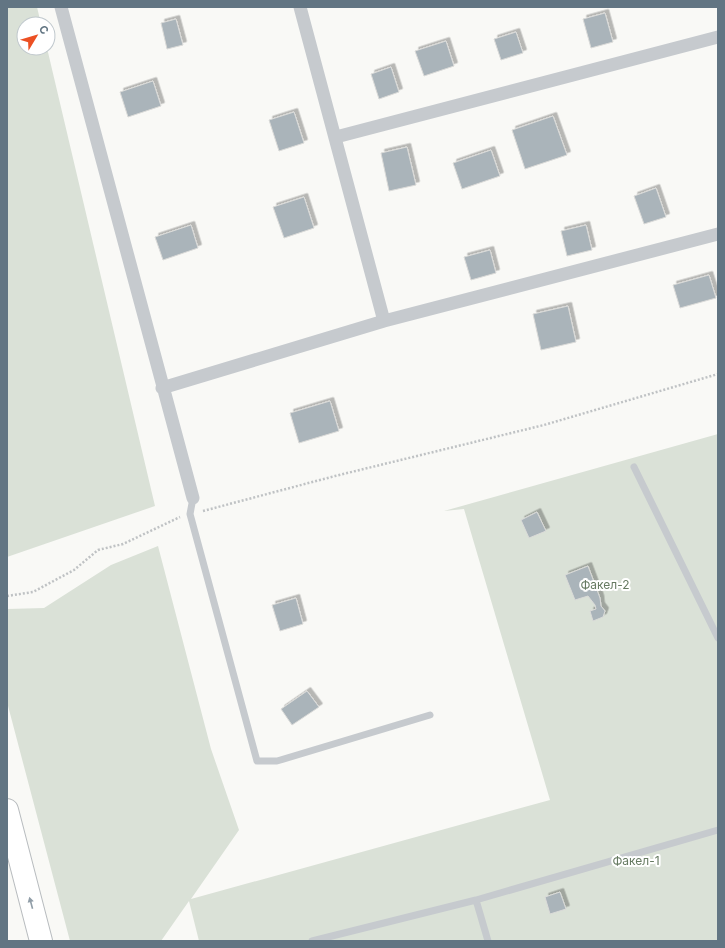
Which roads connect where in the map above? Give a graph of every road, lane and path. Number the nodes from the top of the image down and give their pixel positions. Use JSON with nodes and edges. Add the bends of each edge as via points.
{"nodes":[{"id":1,"x":62,"y":7,"type":"edge"},
{"id":2,"x":300,"y":7,"type":"edge"},
{"id":3,"x":718,"y":37,"type":"edge"},
{"id":4,"x":336,"y":137,"type":"junction"},
{"id":5,"x":718,"y":234,"type":"edge"},
{"id":6,"x":384,"y":321,"type":"junction"},
{"id":7,"x":718,"y":374,"type":"edge"},
{"id":8,"x":162,"y":388,"type":"junction"},
{"id":9,"x":634,"y":467,"type":"dead end"},
{"id":10,"x":193,"y":498,"type":"joint"},
{"id":11,"x":190,"y":514,"type":"junction"},
{"id":12,"x":7,"y":596,"type":"edge"},
{"id":13,"x":718,"y":638,"type":"edge"},
{"id":14,"x":430,"y":714,"type":"dead end"},
{"id":15,"x":7,"y":810,"type":"edge"},
{"id":16,"x":718,"y":830,"type":"edge"},
{"id":17,"x":476,"y":900,"type":"junction"},
{"id":18,"x":41,"y":941,"type":"edge"},
{"id":19,"x":312,"y":941,"type":"edge"},
{"id":20,"x":488,"y":941,"type":"edge"}],
"edges":[{"from":1,"to":8,"type":"street"},
{"from":2,"to":4,"type":"street"},
{"from":3,"to":4,"type":"street"},
{"from":4,"to":6,"type":"street"},
{"from":5,"to":6,"type":"street"},
{"from":6,"to":8,"type":"street"},
{"from":7,"to":11,"type":"path","via":[[544,425]]},
{"from":8,"to":10,"type":"street"},
{"from":9,"to":13,"type":"lane"},
{"from":10,"to":11,"type":"lane"},
{"from":11,"to":12,"type":"path","via":[[175,518],[123,544],[98,550],[74,570],[33,592]]},
{"from":11,"to":14,"type":"lane","via":[[257,761],[277,762]]},
{"from":18,"to":15,"type":"highway","one_way":true},
{"from":16,"to":17,"type":"lane"},
{"from":17,"to":19,"type":"lane"},
{"from":17,"to":20,"type":"lane"}]}
